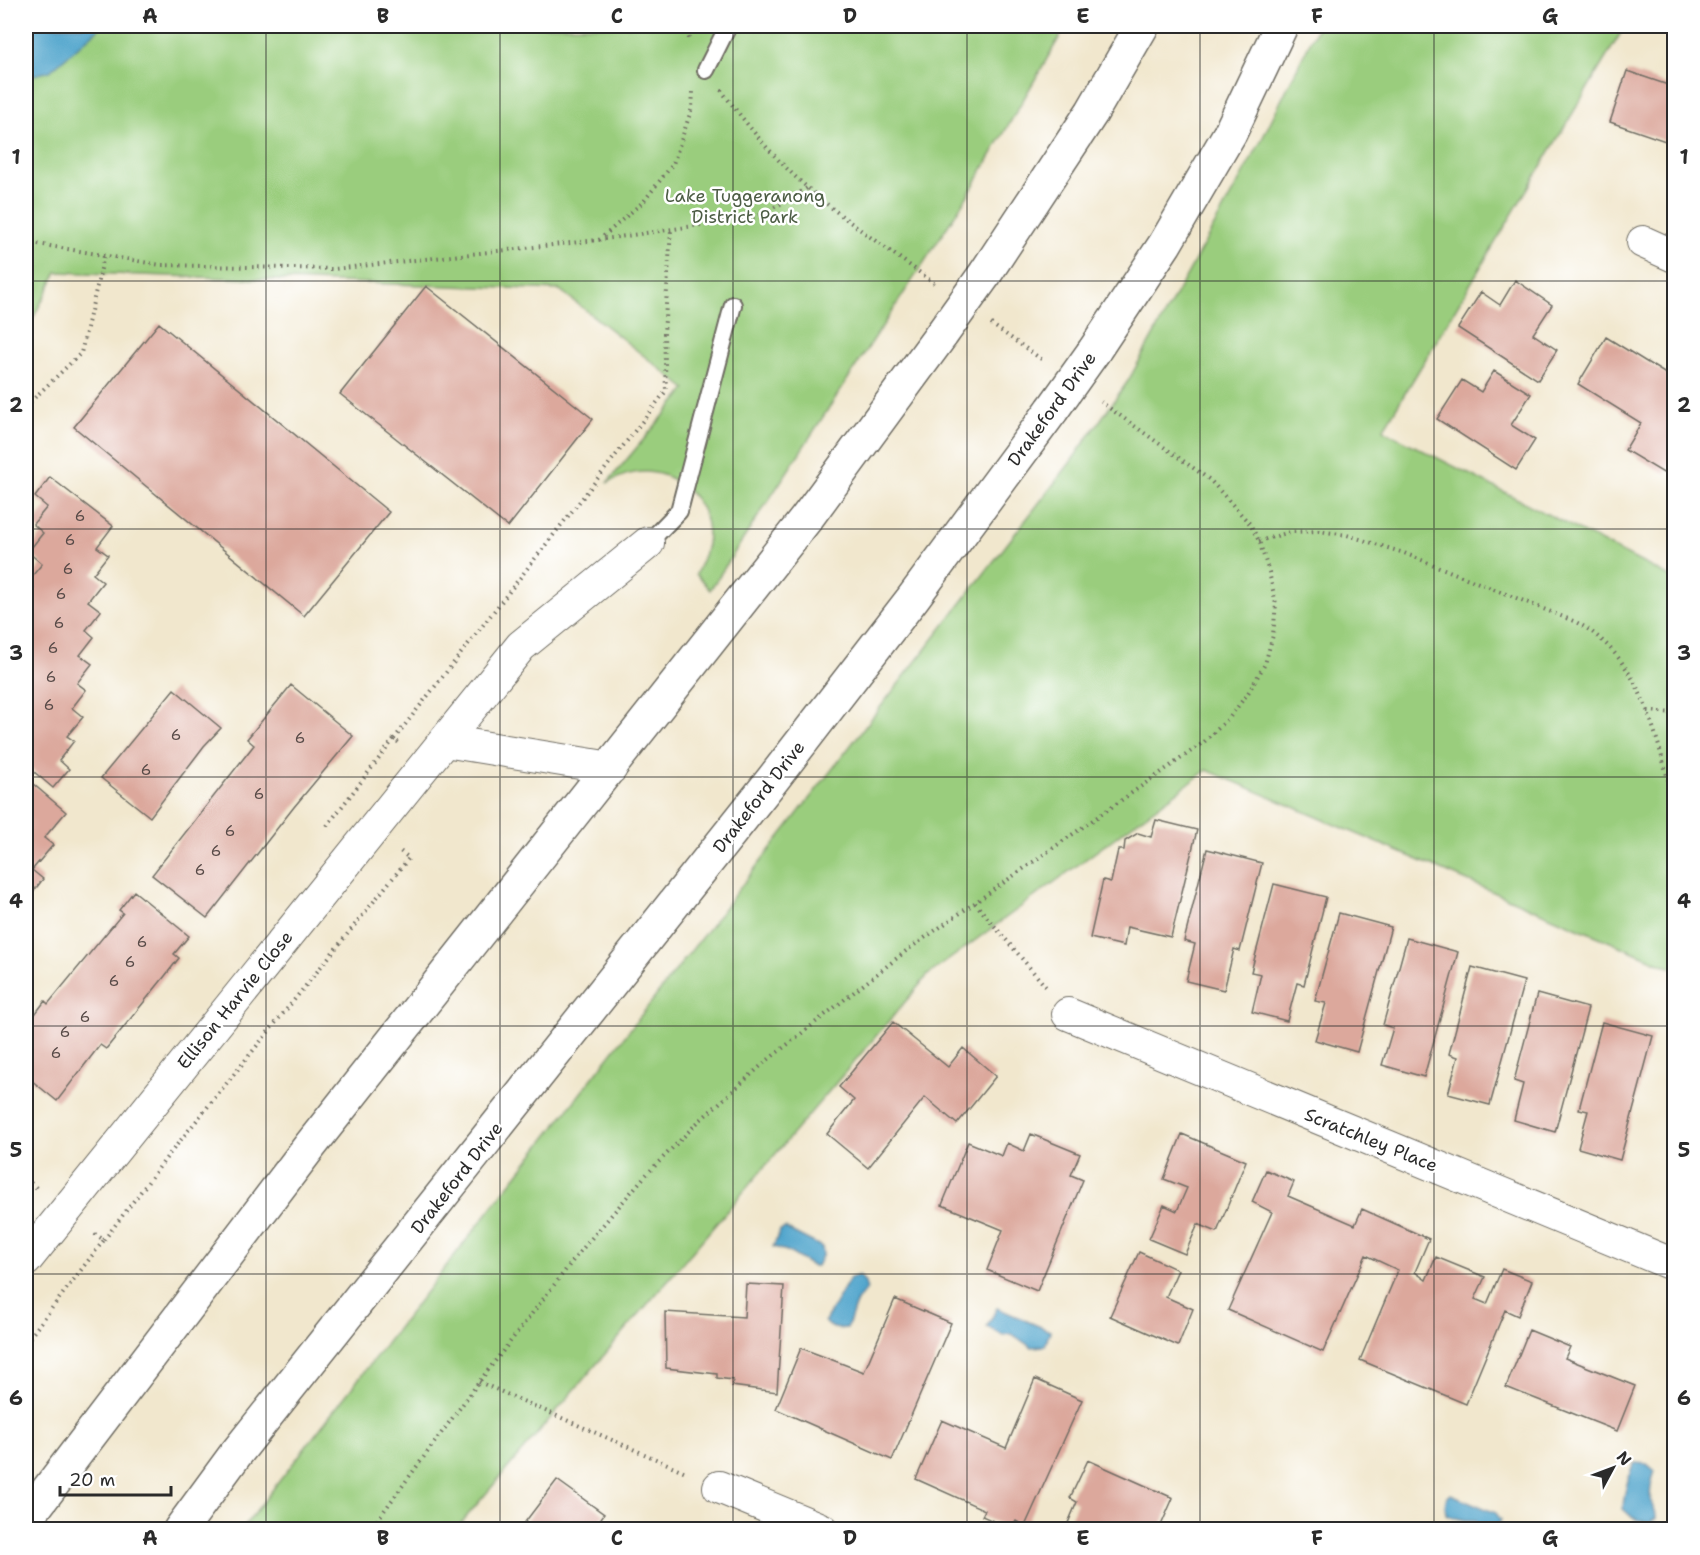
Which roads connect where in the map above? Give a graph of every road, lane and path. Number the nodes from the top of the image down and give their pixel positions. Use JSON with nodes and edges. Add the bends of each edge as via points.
{"nodes":[{"id":1,"x":684,"y":26,"type":"edge"},
{"id":2,"x":728,"y":26,"type":"edge"},
{"id":3,"x":1142,"y":26,"type":"edge"},
{"id":4,"x":1281,"y":26,"type":"edge"},
{"id":5,"x":701,"y":64,"type":"junction"},
{"id":6,"x":807,"y":188,"type":"junction"},
{"id":7,"x":671,"y":230,"type":"junction"},
{"id":8,"x":598,"y":240,"type":"junction"},
{"id":9,"x":26,"y":242,"type":"edge"},
{"id":10,"x":1643,"y":242,"type":"dead end"},
{"id":11,"x":104,"y":256,"type":"junction"},
{"id":12,"x":1674,"y":256,"type":"edge"},
{"id":13,"x":940,"y":287,"type":"dead end"},
{"id":14,"x":733,"y":305,"type":"dead end"},
{"id":15,"x":988,"y":321,"type":"dead end"},
{"id":16,"x":1046,"y":363,"type":"dead end"},
{"id":17,"x":1094,"y":397,"type":"dead end"},
{"id":18,"x":26,"y":406,"type":"edge"},
{"id":19,"x":1259,"y":541,"type":"junction"},
{"id":20,"x":648,"y":543,"type":"joint"},
{"id":21,"x":1648,"y":711,"type":"junction"},
{"id":22,"x":1674,"y":713,"type":"edge"},
{"id":23,"x":394,"y":739,"type":"dead end"},
{"id":24,"x":444,"y":741,"type":"junction"},
{"id":25,"x":611,"y":768,"type":"junction"},
{"id":26,"x":1674,"y":801,"type":"edge"},
{"id":27,"x":391,"y":844,"type":"dead end"},
{"id":28,"x":975,"y":903,"type":"junction"},
{"id":29,"x":1068,"y":1014,"type":"joint"},
{"id":30,"x":104,"y":1240,"type":"dead end"},
{"id":31,"x":26,"y":1260,"type":"edge"},
{"id":32,"x":1674,"y":1265,"type":"edge"},
{"id":33,"x":479,"y":1382,"type":"junction"},
{"id":34,"x":719,"y":1487,"type":"joint"},
{"id":35,"x":26,"y":1519,"type":"edge"},
{"id":36,"x":180,"y":1530,"type":"edge"},
{"id":37,"x":370,"y":1530,"type":"edge"},
{"id":38,"x":823,"y":1530,"type":"edge"}],
"edges":[{"from":1,"to":5,"type":"path"},
{"from":2,"to":5,"type":"lane"},
{"from":3,"to":25,"type":"highway","bridge":true,"via":[[1092,112],[985,274],[807,519]]},
{"from":4,"to":36,"type":"highway","name":"Drakeford Drive","bridge":true,"via":[[1224,143],[1165,244],[1052,410],[773,779],[235,1455]]},
{"from":5,"to":6,"type":"path","via":[[755,135]]},
{"from":5,"to":8,"type":"path","via":[[692,108],[673,164],[644,201]]},
{"from":6,"to":7,"type":"path","via":[[756,217]]},
{"from":6,"to":13,"type":"path"},
{"from":7,"to":8,"type":"path"},
{"from":7,"to":23,"type":"path","via":[[664,334],[666,391]]},
{"from":8,"to":11,"type":"path","via":[[334,269],[161,265]]},
{"from":9,"to":11,"type":"path"},
{"from":10,"to":12,"type":"street"},
{"from":11,"to":18,"type":"path","via":[[81,353]]},
{"from":14,"to":20,"type":"lane","via":[[679,511]]},
{"from":15,"to":16,"type":"path"},
{"from":17,"to":19,"type":"path","via":[[1210,480],[1250,524]]},
{"from":19,"to":21,"type":"path","via":[[1290,532],[1347,535],[1404,553],[1576,622],[1607,643],[1625,666]]},
{"from":19,"to":28,"type":"path","via":[[1276,604],[1273,635],[1265,664],[1230,717],[1203,742]]},
{"from":20,"to":24,"type":"street","name":"Ellison Harvie Close","via":[[521,646]]},
{"from":21,"to":22,"type":"path"},
{"from":21,"to":26,"type":"path"},
{"from":24,"to":25,"type":"street"},
{"from":24,"to":31,"type":"street","name":"Ellison Harvie Close"},
{"from":25,"to":35,"type":"highway","via":[[310,1146]]},
{"from":27,"to":30,"type":"path","via":[[409,858],[166,1157]]},
{"from":28,"to":29,"type":"path"},
{"from":28,"to":33,"type":"path","via":[[832,1007],[698,1122],[578,1254]]},
{"from":29,"to":32,"type":"street","name":"Scratchley Place"},
{"from":33,"to":34,"type":"path"},
{"from":33,"to":37,"type":"path"},
{"from":34,"to":38,"type":"street"}]}
